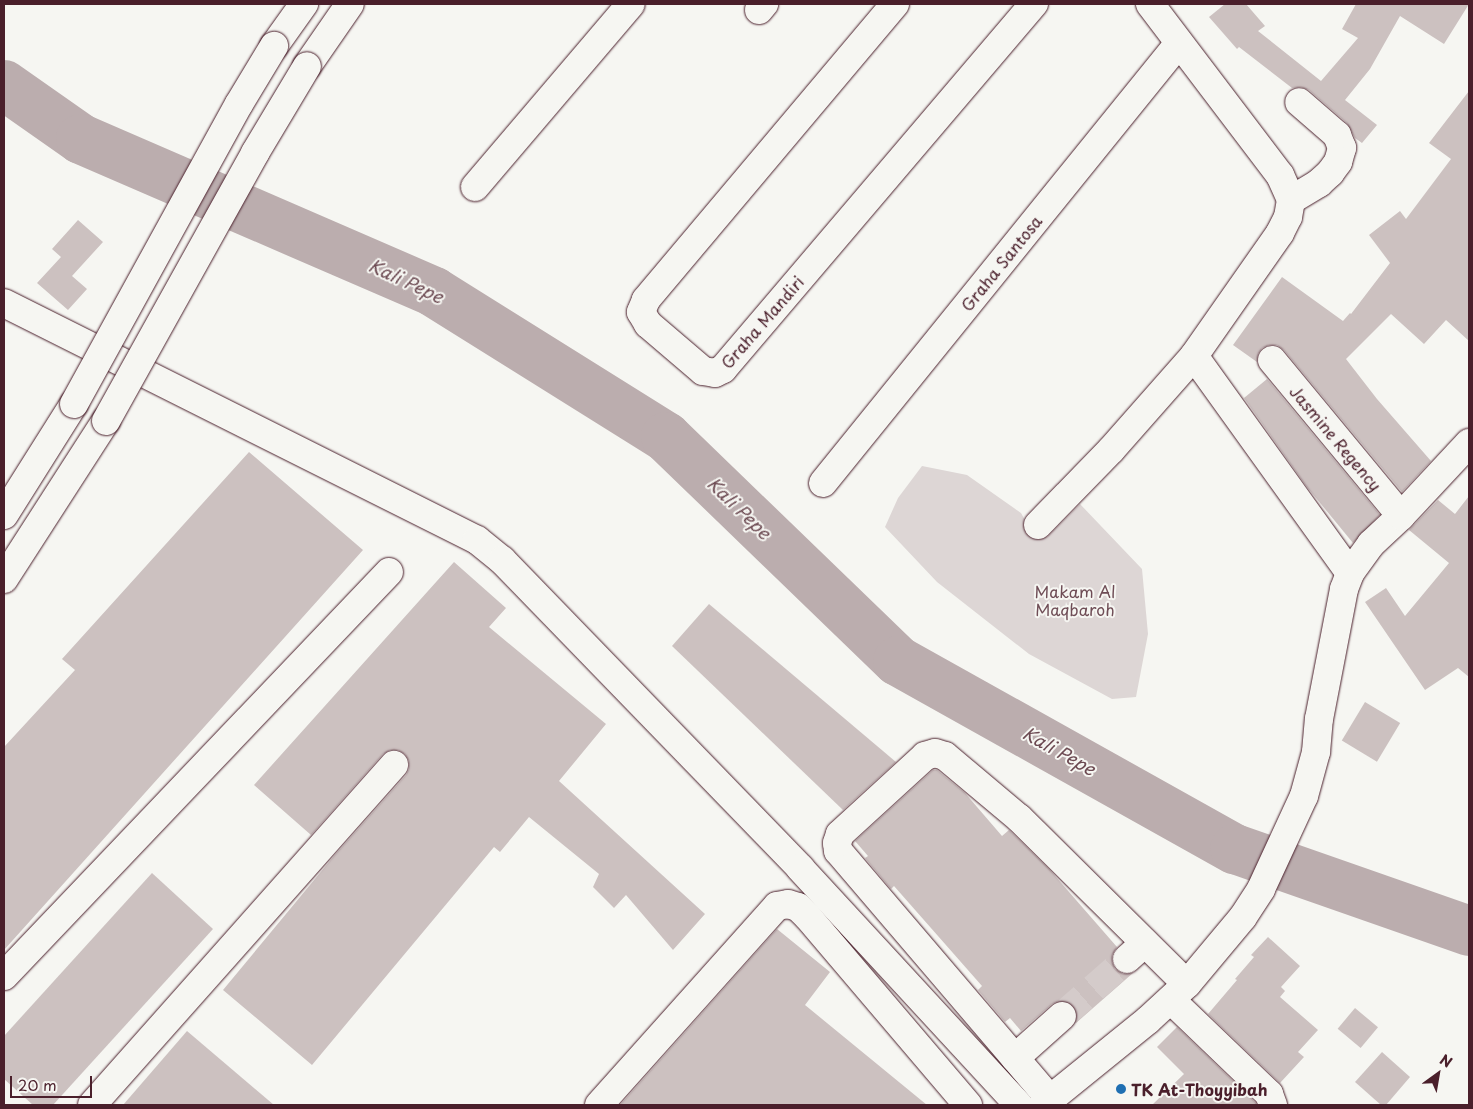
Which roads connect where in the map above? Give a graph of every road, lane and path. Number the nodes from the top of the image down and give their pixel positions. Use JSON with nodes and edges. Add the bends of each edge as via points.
{"nodes":[{"id":1,"x":304,"y":4,"type":"edge"},
{"id":2,"x":350,"y":4,"type":"edge"},
{"id":3,"x":631,"y":4,"type":"edge"},
{"id":4,"x":895,"y":4,"type":"edge"},
{"id":5,"x":1034,"y":4,"type":"edge"},
{"id":6,"x":1150,"y":4,"type":"edge"},
{"id":7,"x":1179,"y":43,"type":"junction"},
{"id":8,"x":1299,"y":102,"type":"dead end"},
{"id":9,"x":475,"y":187,"type":"dead end"},
{"id":10,"x":1291,"y":200,"type":"junction"},
{"id":11,"x":4,"y":303,"type":"edge"},
{"id":12,"x":1194,"y":356,"type":"junction"},
{"id":13,"x":1272,"y":360,"type":"dead end"},
{"id":14,"x":1466,"y":454,"type":"edge"},
{"id":15,"x":823,"y":483,"type":"dead end"},
{"id":16,"x":4,"y":515,"type":"edge"},
{"id":17,"x":1401,"y":516,"type":"junction"},
{"id":18,"x":1038,"y":525,"type":"dead end"},
{"id":19,"x":389,"y":572,"type":"dead end"},
{"id":20,"x":1350,"y":573,"type":"junction"},
{"id":21,"x":4,"y":579,"type":"edge"},
{"id":22,"x":394,"y":765,"type":"dead end"},
{"id":23,"x":4,"y":976,"type":"edge"},
{"id":24,"x":1179,"y":992,"type":"junction"},
{"id":25,"x":1062,"y":1016,"type":"tunnel mouth"},
{"id":26,"x":1015,"y":1058,"type":"junction"},
{"id":27,"x":1047,"y":1102,"type":"edge"},
{"id":28,"x":92,"y":1105,"type":"edge"},
{"id":29,"x":599,"y":1105,"type":"edge"},
{"id":30,"x":968,"y":1105,"type":"edge"},
{"id":31,"x":1019,"y":1105,"type":"edge"},
{"id":32,"x":1272,"y":1105,"type":"edge"}],
"edges":[{"from":1,"to":16,"type":"main road","bridge":true,"via":[[239,104],[74,404]]},
{"from":2,"to":21,"type":"main road","bridge":true,"via":[[307,66],[255,153],[106,420]]},
{"from":3,"to":9,"type":"main road"},
{"from":4,"to":5,"type":"main road","name":"Graha Mandiri","via":[[646,300],[641,312],[648,324],[703,371],[714,374],[723,369]]},
{"from":6,"to":7,"type":"main road"},
{"from":7,"to":10,"type":"main road","via":[[1280,175]]},
{"from":7,"to":15,"type":"main road","name":"Graha Santosa"},
{"from":8,"to":10,"type":"main road","via":[[1336,135],[1342,148],[1330,173]]},
{"from":10,"to":12,"type":"main road","via":[[1288,217],[1280,233]]},
{"from":11,"to":31,"type":"main road","via":[[477,540],[502,560],[800,868]]},
{"from":12,"to":18,"type":"main road","via":[[1111,450]]},
{"from":12,"to":20,"type":"main road"},
{"from":13,"to":17,"type":"main road","name":"Jasmine Regency"},
{"from":14,"to":17,"type":"main road"},
{"from":17,"to":20,"type":"main road","via":[[1371,544]]},
{"from":19,"to":23,"type":"main road"},
{"from":20,"to":24,"type":"main road","via":[[1344,589],[1319,719],[1316,752],[1304,796],[1261,889],[1243,917]]},
{"from":22,"to":28,"type":"main road"},
{"from":24,"to":26,"type":"main road","via":[[1136,951],[1019,818],[945,756],[935,753],[925,756],[840,834],[838,851]]},
{"from":24,"to":27,"type":"main road"},
{"from":24,"to":32,"type":"main road","via":[[1269,1094]]},
{"from":25,"to":26,"type":"main road"},
{"from":26,"to":27,"type":"main road"},
{"from":29,"to":30,"type":"main road","via":[[777,906],[788,904],[808,917]]}]}
